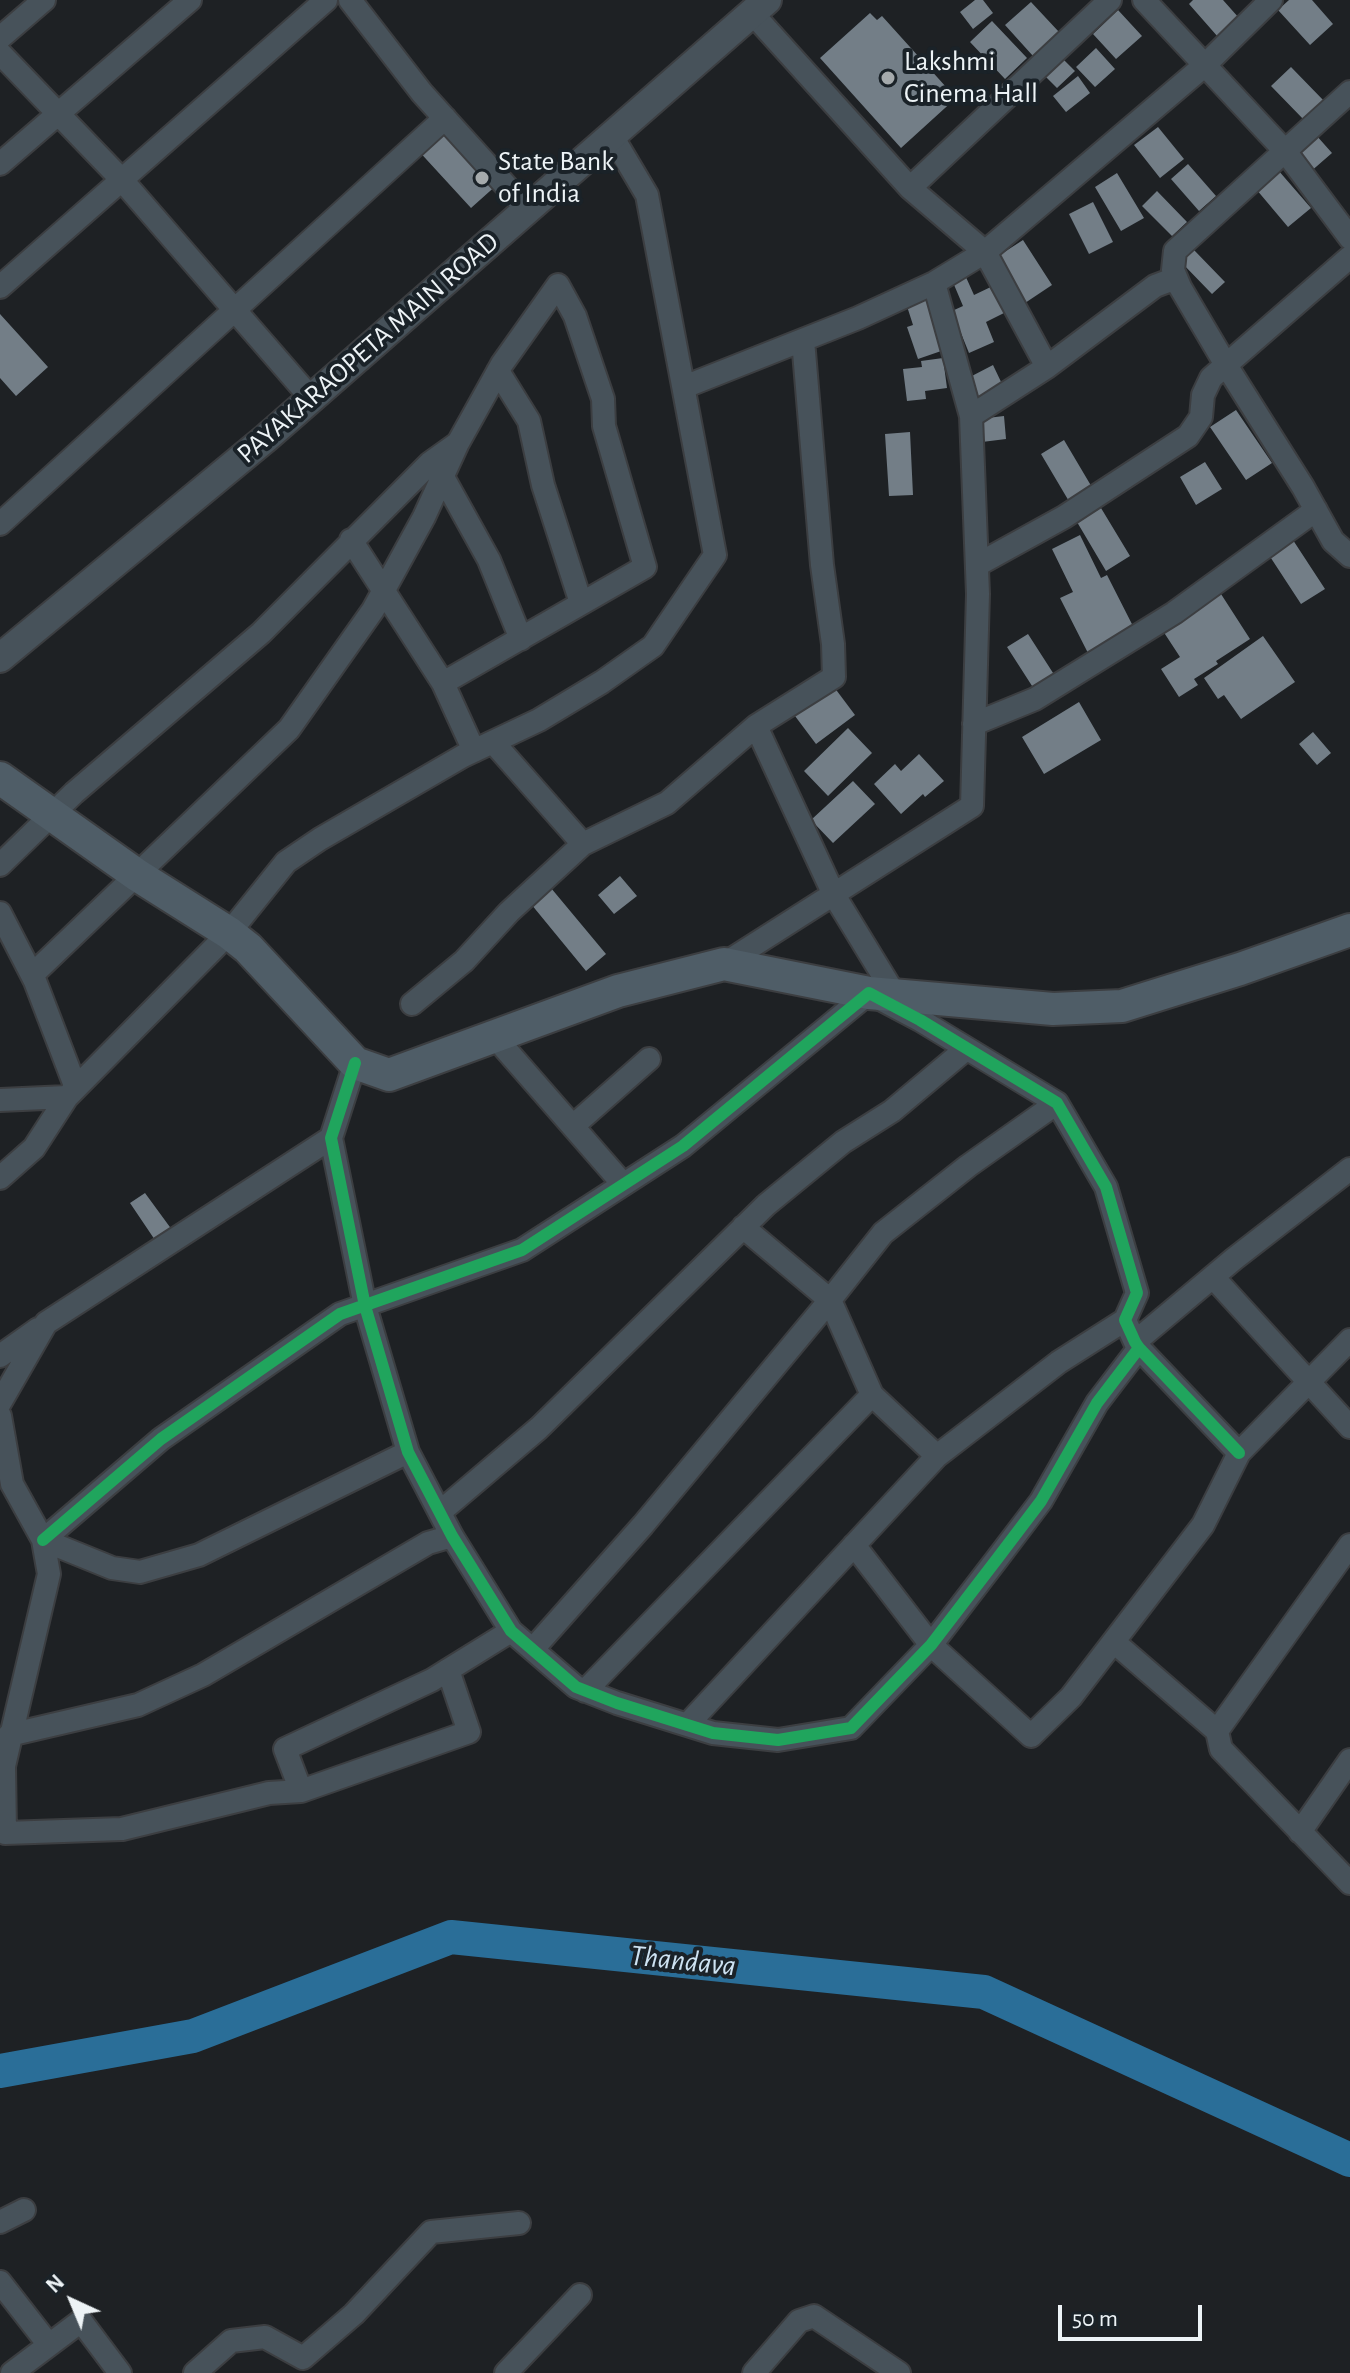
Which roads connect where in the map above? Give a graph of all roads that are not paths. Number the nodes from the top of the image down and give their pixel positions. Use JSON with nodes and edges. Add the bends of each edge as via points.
{"nodes":[{"id":1,"x":44,"y":0,"type":"edge"},
{"id":2,"x":190,"y":0,"type":"edge"},
{"id":3,"x":326,"y":0,"type":"edge"},
{"id":4,"x":350,"y":0,"type":"edge"},
{"id":5,"x":1110,"y":0,"type":"edge"},
{"id":6,"x":1144,"y":0,"type":"edge"},
{"id":7,"x":1271,"y":0,"type":"edge"},
{"id":8,"x":760,"y":6,"type":"edge"},
{"id":9,"x":0,"y":38,"type":"edge"},
{"id":10,"x":0,"y":53,"type":"edge"},
{"id":11,"x":1205,"y":65,"type":"junction"},
{"id":12,"x":1350,"y":92,"type":"edge"},
{"id":13,"x":57,"y":113,"type":"junction"},
{"id":14,"x":445,"y":118,"type":"junction"},
{"id":15,"x":612,"y":136,"type":"junction"},
{"id":16,"x":1285,"y":151,"type":"junction"},
{"id":17,"x":0,"y":164,"type":"edge"},
{"id":18,"x":121,"y":179,"type":"junction"},
{"id":19,"x":910,"y":188,"type":"junction"},
{"id":20,"x":527,"y":209,"type":"junction"},
{"id":21,"x":1350,"y":238,"type":"edge"},
{"id":22,"x":985,"y":252,"type":"junction"},
{"id":23,"x":1350,"y":257,"type":"edge"},
{"id":24,"x":1176,"y":278,"type":"junction"},
{"id":25,"x":934,"y":283,"type":"junction"},
{"id":26,"x":0,"y":287,"type":"edge"},
{"id":27,"x":234,"y":310,"type":"junction"},
{"id":28,"x":803,"y":340,"type":"junction"},
{"id":29,"x":1226,"y":365,"type":"junction"},
{"id":30,"x":1047,"y":367,"type":"junction"},
{"id":31,"x":498,"y":371,"type":"junction"},
{"id":32,"x":684,"y":387,"type":"junction"},
{"id":33,"x":311,"y":398,"type":"junction"},
{"id":34,"x":971,"y":416,"type":"junction"},
{"id":35,"x":458,"y":443,"type":"junction"},
{"id":36,"x":443,"y":477,"type":"junction"},
{"id":37,"x":1316,"y":510,"type":"junction"},
{"id":38,"x":0,"y":524,"type":"edge"},
{"id":39,"x":351,"y":540,"type":"junction"},
{"id":40,"x":1350,"y":556,"type":"edge"},
{"id":41,"x":977,"y":565,"type":"junction"},
{"id":42,"x":384,"y":590,"type":"junction"},
{"id":43,"x":581,"y":603,"type":"junction"},
{"id":44,"x":521,"y":639,"type":"junction"},
{"id":45,"x":0,"y":658,"type":"edge"},
{"id":46,"x":443,"y":683,"type":"junction"},
{"id":47,"x":974,"y":724,"type":"junction"},
{"id":48,"x":756,"y":726,"type":"junction"},
{"id":49,"x":483,"y":747,"type":"junction"},
{"id":50,"x":0,"y":778,"type":"edge"},
{"id":51,"x":52,"y":815,"type":"junction"},
{"id":52,"x":583,"y":844,"type":"junction"},
{"id":53,"x":0,"y":865,"type":"edge"},
{"id":54,"x":137,"y":875,"type":"junction"},
{"id":55,"x":834,"y":895,"type":"junction"},
{"id":56,"x":0,"y":913,"type":"edge"},
{"id":57,"x":1350,"y":930,"type":"edge"},
{"id":58,"x":229,"y":933,"type":"junction"},
{"id":59,"x":724,"y":964,"type":"junction"},
{"id":60,"x":32,"y":975,"type":"junction"},
{"id":61,"x":882,"y":994,"type":"junction"},
{"id":62,"x":412,"y":1004,"type":"dead end"},
{"id":63,"x":494,"y":1036,"type":"junction"},
{"id":64,"x":966,"y":1049,"type":"junction"},
{"id":65,"x":649,"y":1059,"type":"dead end"},
{"id":66,"x":355,"y":1063,"type":"junction"},
{"id":67,"x":72,"y":1093,"type":"junction"},
{"id":68,"x":0,"y":1100,"type":"edge"},
{"id":69,"x":1057,"y":1103,"type":"junction"},
{"id":70,"x":573,"y":1126,"type":"junction"},
{"id":71,"x":331,"y":1138,"type":"junction"},
{"id":72,"x":1350,"y":1169,"type":"edge"},
{"id":73,"x":0,"y":1178,"type":"edge"},
{"id":74,"x":623,"y":1184,"type":"junction"},
{"id":75,"x":743,"y":1227,"type":"junction"},
{"id":76,"x":1213,"y":1277,"type":"junction"},
{"id":77,"x":830,"y":1300,"type":"junction"},
{"id":78,"x":365,"y":1306,"type":"junction"},
{"id":79,"x":1125,"y":1320,"type":"junction"},
{"id":80,"x":46,"y":1323,"type":"junction"},
{"id":81,"x":1350,"y":1340,"type":"edge"},
{"id":82,"x":1137,"y":1345,"type":"junction"},
{"id":83,"x":0,"y":1356,"type":"edge"},
{"id":84,"x":1310,"y":1381,"type":"junction"},
{"id":85,"x":872,"y":1395,"type":"junction"},
{"id":86,"x":0,"y":1403,"type":"edge"},
{"id":87,"x":0,"y":1416,"type":"edge"},
{"id":88,"x":1350,"y":1427,"type":"edge"},
{"id":89,"x":408,"y":1452,"type":"junction"},
{"id":90,"x":1239,"y":1453,"type":"junction"},
{"id":91,"x":937,"y":1456,"type":"junction"},
{"id":92,"x":5,"y":1472,"type":"edge"},
{"id":93,"x":440,"y":1512,"type":"junction"},
{"id":94,"x":452,"y":1536,"type":"junction"},
{"id":95,"x":43,"y":1540,"type":"junction"},
{"id":96,"x":854,"y":1545,"type":"junction"},
{"id":97,"x":1350,"y":1545,"type":"edge"},
{"id":98,"x":511,"y":1631,"type":"junction"},
{"id":99,"x":1114,"y":1642,"type":"junction"},
{"id":100,"x":931,"y":1645,"type":"junction"},
{"id":101,"x":533,"y":1649,"type":"junction"},
{"id":102,"x":448,"y":1670,"type":"junction"},
{"id":103,"x":585,"y":1691,"type":"junction"},
{"id":104,"x":687,"y":1725,"type":"junction"},
{"id":105,"x":1217,"y":1731,"type":"junction"},
{"id":106,"x":9,"y":1735,"type":"junction"},
{"id":107,"x":1350,"y":1760,"type":"edge"},
{"id":108,"x":2,"y":1766,"type":"edge"},
{"id":109,"x":301,"y":1791,"type":"junction"},
{"id":110,"x":1300,"y":1832,"type":"junction"},
{"id":111,"x":1350,"y":1883,"type":"edge"},
{"id":112,"x":24,"y":2210,"type":"dead end"},
{"id":113,"x":0,"y":2222,"type":"edge"},
{"id":114,"x":519,"y":2223,"type":"dead end"},
{"id":115,"x":0,"y":2282,"type":"edge"},
{"id":116,"x":580,"y":2295,"type":"dead end"},
{"id":117,"x":49,"y":2345,"type":"junction"},
{"id":118,"x":12,"y":2373,"type":"edge"},
{"id":119,"x":120,"y":2373,"type":"edge"},
{"id":120,"x":195,"y":2373,"type":"edge"},
{"id":121,"x":506,"y":2373,"type":"edge"},
{"id":122,"x":754,"y":2373,"type":"edge"},
{"id":123,"x":899,"y":2373,"type":"edge"}],
"edges":[{"from":1,"to":9,"type":"street"},
{"from":2,"to":13,"type":"street"},
{"from":3,"to":18,"type":"street"},
{"from":4,"to":14,"type":"street"},
{"from":5,"to":19,"type":"street"},
{"from":6,"to":11,"type":"street"},
{"from":7,"to":11,"type":"street"},
{"from":8,"to":15,"type":"street","name":"PAYAKARAOPETA MAIN ROAD"},
{"from":8,"to":19,"type":"street"},
{"from":10,"to":13,"type":"street"},
{"from":11,"to":16,"type":"street"},
{"from":11,"to":22,"type":"street"},
{"from":12,"to":16,"type":"street"},
{"from":13,"to":17,"type":"street"},
{"from":13,"to":18,"type":"street"},
{"from":14,"to":20,"type":"street"},
{"from":14,"to":27,"type":"street"},
{"from":15,"to":20,"type":"street","name":"PAYAKARAOPETA MAIN ROAD"},
{"from":15,"to":32,"type":"street","via":[[647,195]]},
{"from":16,"to":21,"type":"street"},
{"from":16,"to":24,"type":"street","via":[[1175,251]]},
{"from":18,"to":26,"type":"street"},
{"from":18,"to":27,"type":"street"},
{"from":19,"to":22,"type":"street"},
{"from":20,"to":33,"type":"street","name":"PAYAKARAOPETA MAIN ROAD"},
{"from":22,"to":25,"type":"street"},
{"from":22,"to":30,"type":"street"},
{"from":23,"to":29,"type":"street"},
{"from":24,"to":29,"type":"street"},
{"from":24,"to":30,"type":"street","via":[[1155,286]]},
{"from":25,"to":28,"type":"street"},
{"from":25,"to":34,"type":"street"},
{"from":27,"to":33,"type":"street"},
{"from":27,"to":38,"type":"street"},
{"from":28,"to":32,"type":"street"},
{"from":28,"to":48,"type":"street","via":[[834,677]]},
{"from":29,"to":37,"type":"street"},
{"from":29,"to":41,"type":"street","via":[[1211,378],[1201,417],[1188,436],[1064,517]]},
{"from":30,"to":34,"type":"street"},
{"from":31,"to":35,"type":"street"},
{"from":31,"to":43,"type":"street","via":[[529,421],[543,485]]},
{"from":31,"to":43,"type":"street","via":[[558,285],[575,316],[603,399],[604,426],[645,567]]},
{"from":32,"to":49,"type":"street","via":[[715,555],[653,646],[552,713]]},
{"from":33,"to":45,"type":"street","name":"PAYAKARAOPETA MAIN ROAD"},
{"from":34,"to":41,"type":"street"},
{"from":35,"to":36,"type":"street"},
{"from":35,"to":39,"type":"street"},
{"from":36,"to":42,"type":"street"},
{"from":36,"to":44,"type":"street","via":[[489,560]]},
{"from":37,"to":40,"type":"street","via":[[1333,541]]},
{"from":37,"to":47,"type":"street","via":[[1174,613],[1035,699]]},
{"from":39,"to":42,"type":"street"},
{"from":39,"to":51,"type":"street","via":[[261,633]]},
{"from":41,"to":47,"type":"street"},
{"from":42,"to":46,"type":"street"},
{"from":42,"to":54,"type":"street","via":[[289,729]]},
{"from":43,"to":44,"type":"street"},
{"from":44,"to":46,"type":"street"},
{"from":46,"to":49,"type":"street"},
{"from":47,"to":55,"type":"street","via":[[972,806]]},
{"from":48,"to":52,"type":"street","via":[[667,803]]},
{"from":48,"to":55,"type":"street"},
{"from":49,"to":52,"type":"street"},
{"from":49,"to":58,"type":"street","via":[[286,862]]},
{"from":50,"to":51,"type":"main road"},
{"from":51,"to":53,"type":"street"},
{"from":51,"to":54,"type":"main road"},
{"from":52,"to":62,"type":"street","via":[[464,961]]},
{"from":54,"to":58,"type":"main road"},
{"from":54,"to":60,"type":"street"},
{"from":55,"to":59,"type":"street"},
{"from":55,"to":61,"type":"street"},
{"from":56,"to":60,"type":"street"},
{"from":57,"to":61,"type":"main road","via":[[1122,1006],[1053,1009]]},
{"from":58,"to":66,"type":"main road"},
{"from":58,"to":67,"type":"street"},
{"from":59,"to":61,"type":"main road"},
{"from":59,"to":63,"type":"main road","via":[[618,991]]},
{"from":60,"to":67,"type":"street"},
{"from":61,"to":64,"type":"street"},
{"from":61,"to":74,"type":"street","via":[[683,1146]]},
{"from":63,"to":66,"type":"main road","via":[[389,1075]]},
{"from":63,"to":70,"type":"street"},
{"from":64,"to":69,"type":"street"},
{"from":64,"to":75,"type":"street","via":[[892,1111],[843,1142]]},
{"from":65,"to":70,"type":"street"},
{"from":66,"to":71,"type":"street"},
{"from":67,"to":68,"type":"street"},
{"from":67,"to":73,"type":"street","via":[[34,1148]]},
{"from":69,"to":77,"type":"street","via":[[883,1233]]},
{"from":69,"to":79,"type":"street","via":[[1106,1187],[1137,1293]]},
{"from":70,"to":74,"type":"street"},
{"from":71,"to":78,"type":"street"},
{"from":71,"to":80,"type":"street"},
{"from":72,"to":76,"type":"street"},
{"from":74,"to":78,"type":"street","via":[[522,1250]]},
{"from":75,"to":77,"type":"street"},
{"from":75,"to":93,"type":"street","via":[[539,1428]]},
{"from":76,"to":82,"type":"street"},
{"from":76,"to":84,"type":"street"},
{"from":77,"to":85,"type":"street"},
{"from":77,"to":101,"type":"street"},
{"from":78,"to":89,"type":"street"},
{"from":78,"to":95,"type":"street","via":[[340,1314],[161,1439]]},
{"from":79,"to":82,"type":"street"},
{"from":79,"to":91,"type":"street","via":[[1059,1362]]},
{"from":80,"to":83,"type":"street"},
{"from":80,"to":86,"type":"street"},
{"from":81,"to":84,"type":"street"},
{"from":82,"to":90,"type":"street"},
{"from":82,"to":100,"type":"street","via":[[1041,1501]]},
{"from":84,"to":88,"type":"street"},
{"from":84,"to":90,"type":"street"},
{"from":85,"to":91,"type":"street"},
{"from":85,"to":103,"type":"street"},
{"from":87,"to":92,"type":"street"},
{"from":89,"to":93,"type":"street"},
{"from":89,"to":95,"type":"street","via":[[199,1555],[140,1572],[112,1568]]},
{"from":90,"to":99,"type":"street","via":[[1203,1525]]},
{"from":91,"to":96,"type":"street"},
{"from":92,"to":95,"type":"street"},
{"from":93,"to":94,"type":"street"},
{"from":94,"to":98,"type":"street"},
{"from":94,"to":106,"type":"street","via":[[428,1543],[203,1675],[138,1705]]},
{"from":95,"to":106,"type":"street","via":[[49,1574]]},
{"from":96,"to":100,"type":"street"},
{"from":96,"to":104,"type":"street"},
{"from":97,"to":105,"type":"street"},
{"from":98,"to":101,"type":"street"},
{"from":98,"to":102,"type":"street"},
{"from":99,"to":100,"type":"street","via":[[1071,1697],[1031,1736]]},
{"from":99,"to":105,"type":"street"},
{"from":100,"to":104,"type":"street","via":[[851,1728],[778,1740]]},
{"from":101,"to":103,"type":"street"},
{"from":102,"to":109,"type":"street","via":[[285,1749]]},
{"from":102,"to":109,"type":"street","via":[[469,1732]]},
{"from":103,"to":104,"type":"street"},
{"from":105,"to":110,"type":"street","via":[[1221,1749]]},
{"from":106,"to":108,"type":"street"},
{"from":107,"to":110,"type":"street"},
{"from":108,"to":109,"type":"street","via":[[5,1833],[122,1829],[269,1793]]},
{"from":110,"to":111,"type":"street"},
{"from":112,"to":113,"type":"street"},
{"from":114,"to":120,"type":"street","via":[[431,2232],[354,2314],[303,2358],[265,2337],[231,2341]]},
{"from":115,"to":117,"type":"street"},
{"from":116,"to":121,"type":"street"},
{"from":117,"to":118,"type":"street"},
{"from":117,"to":119,"type":"street","via":[[81,2321]]},
{"from":122,"to":123,"type":"street","via":[[799,2321],[814,2316]]}]}
